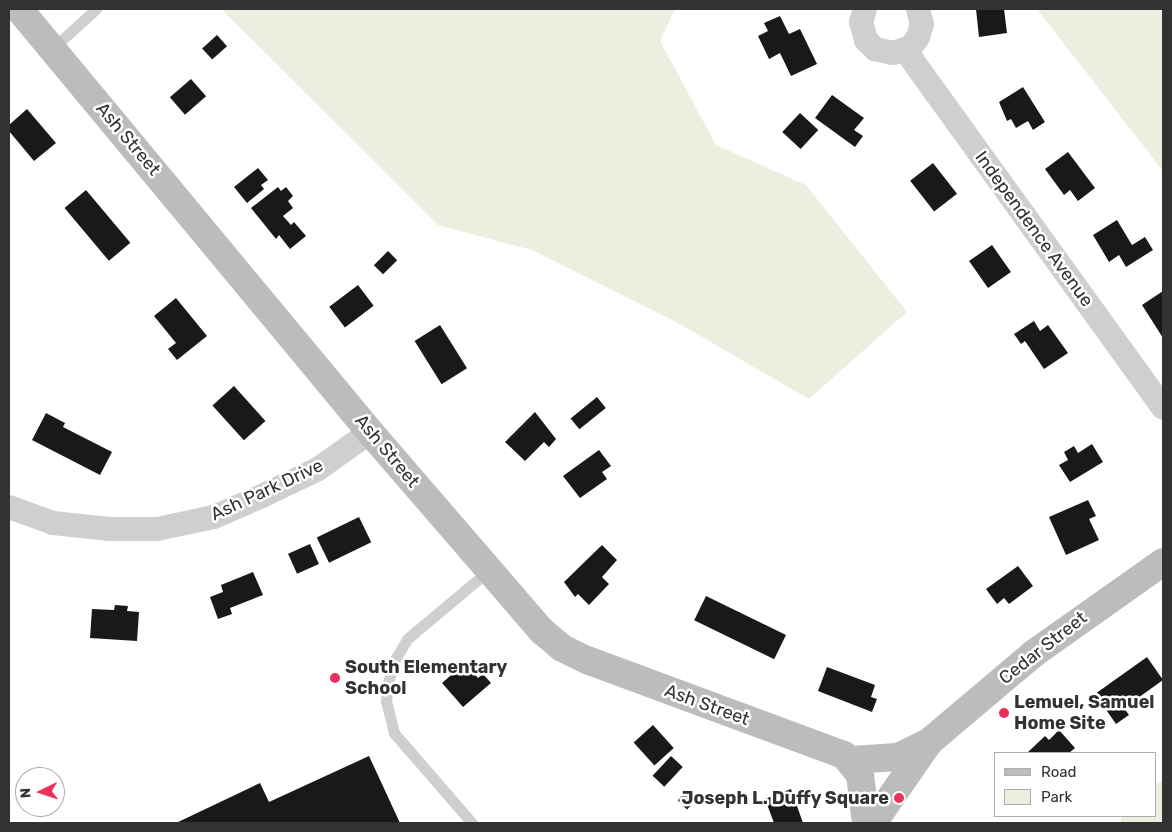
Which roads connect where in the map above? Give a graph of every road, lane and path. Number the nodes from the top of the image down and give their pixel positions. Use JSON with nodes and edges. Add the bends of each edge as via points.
{"nodes":[{"id":1,"x":19,"y":9,"type":"edge"},
{"id":2,"x":96,"y":9,"type":"edge"},
{"id":3,"x":865,"y":9,"type":"edge"},
{"id":4,"x":918,"y":9,"type":"edge"},
{"id":5,"x":52,"y":49,"type":"junction"},
{"id":6,"x":905,"y":50,"type":"junction"},
{"id":7,"x":1163,"y":408,"type":"edge"},
{"id":8,"x":370,"y":432,"type":"junction"},
{"id":9,"x":9,"y":507,"type":"edge"},
{"id":10,"x":1163,"y":562,"type":"edge"},
{"id":11,"x":488,"y":572,"type":"junction"},
{"id":12,"x":929,"y":742,"type":"junction"},
{"id":13,"x":851,"y":760,"type":"junction"},
{"id":14,"x":472,"y":823,"type":"edge"},
{"id":15,"x":866,"y":823,"type":"edge"},
{"id":16,"x":873,"y":823,"type":"edge"}],
"edges":[{"from":1,"to":5,"type":"street","name":"Ash Street"},
{"from":2,"to":5,"type":"lane"},
{"from":3,"to":6,"type":"street","via":[[862,29],[870,45],[887,53]]},
{"from":4,"to":6,"type":"street","via":[[920,30],[915,42]]},
{"from":5,"to":8,"type":"street","name":"Ash Street"},
{"from":6,"to":7,"type":"street","name":"Independence Avenue"},
{"from":8,"to":9,"type":"street","name":"Ash Park Drive","via":[[318,469],[214,517],[157,529],[110,529],[53,523]]},
{"from":8,"to":11,"type":"street","name":"Ash Street"},
{"from":10,"to":12,"type":"street","name":"Cedar Street","via":[[1033,654]]},
{"from":11,"to":13,"type":"street","name":"Ash Street","via":[[542,632],[574,654],[832,750]]},
{"from":11,"to":14,"type":"lane","via":[[407,639],[394,661],[386,702],[394,733]]},
{"from":12,"to":13,"type":"street","name":"Cedar Street","via":[[898,757]]},
{"from":12,"to":16,"type":"street","name":"Cedar Street"},
{"from":13,"to":15,"type":"street","via":[[864,790]]}]}
